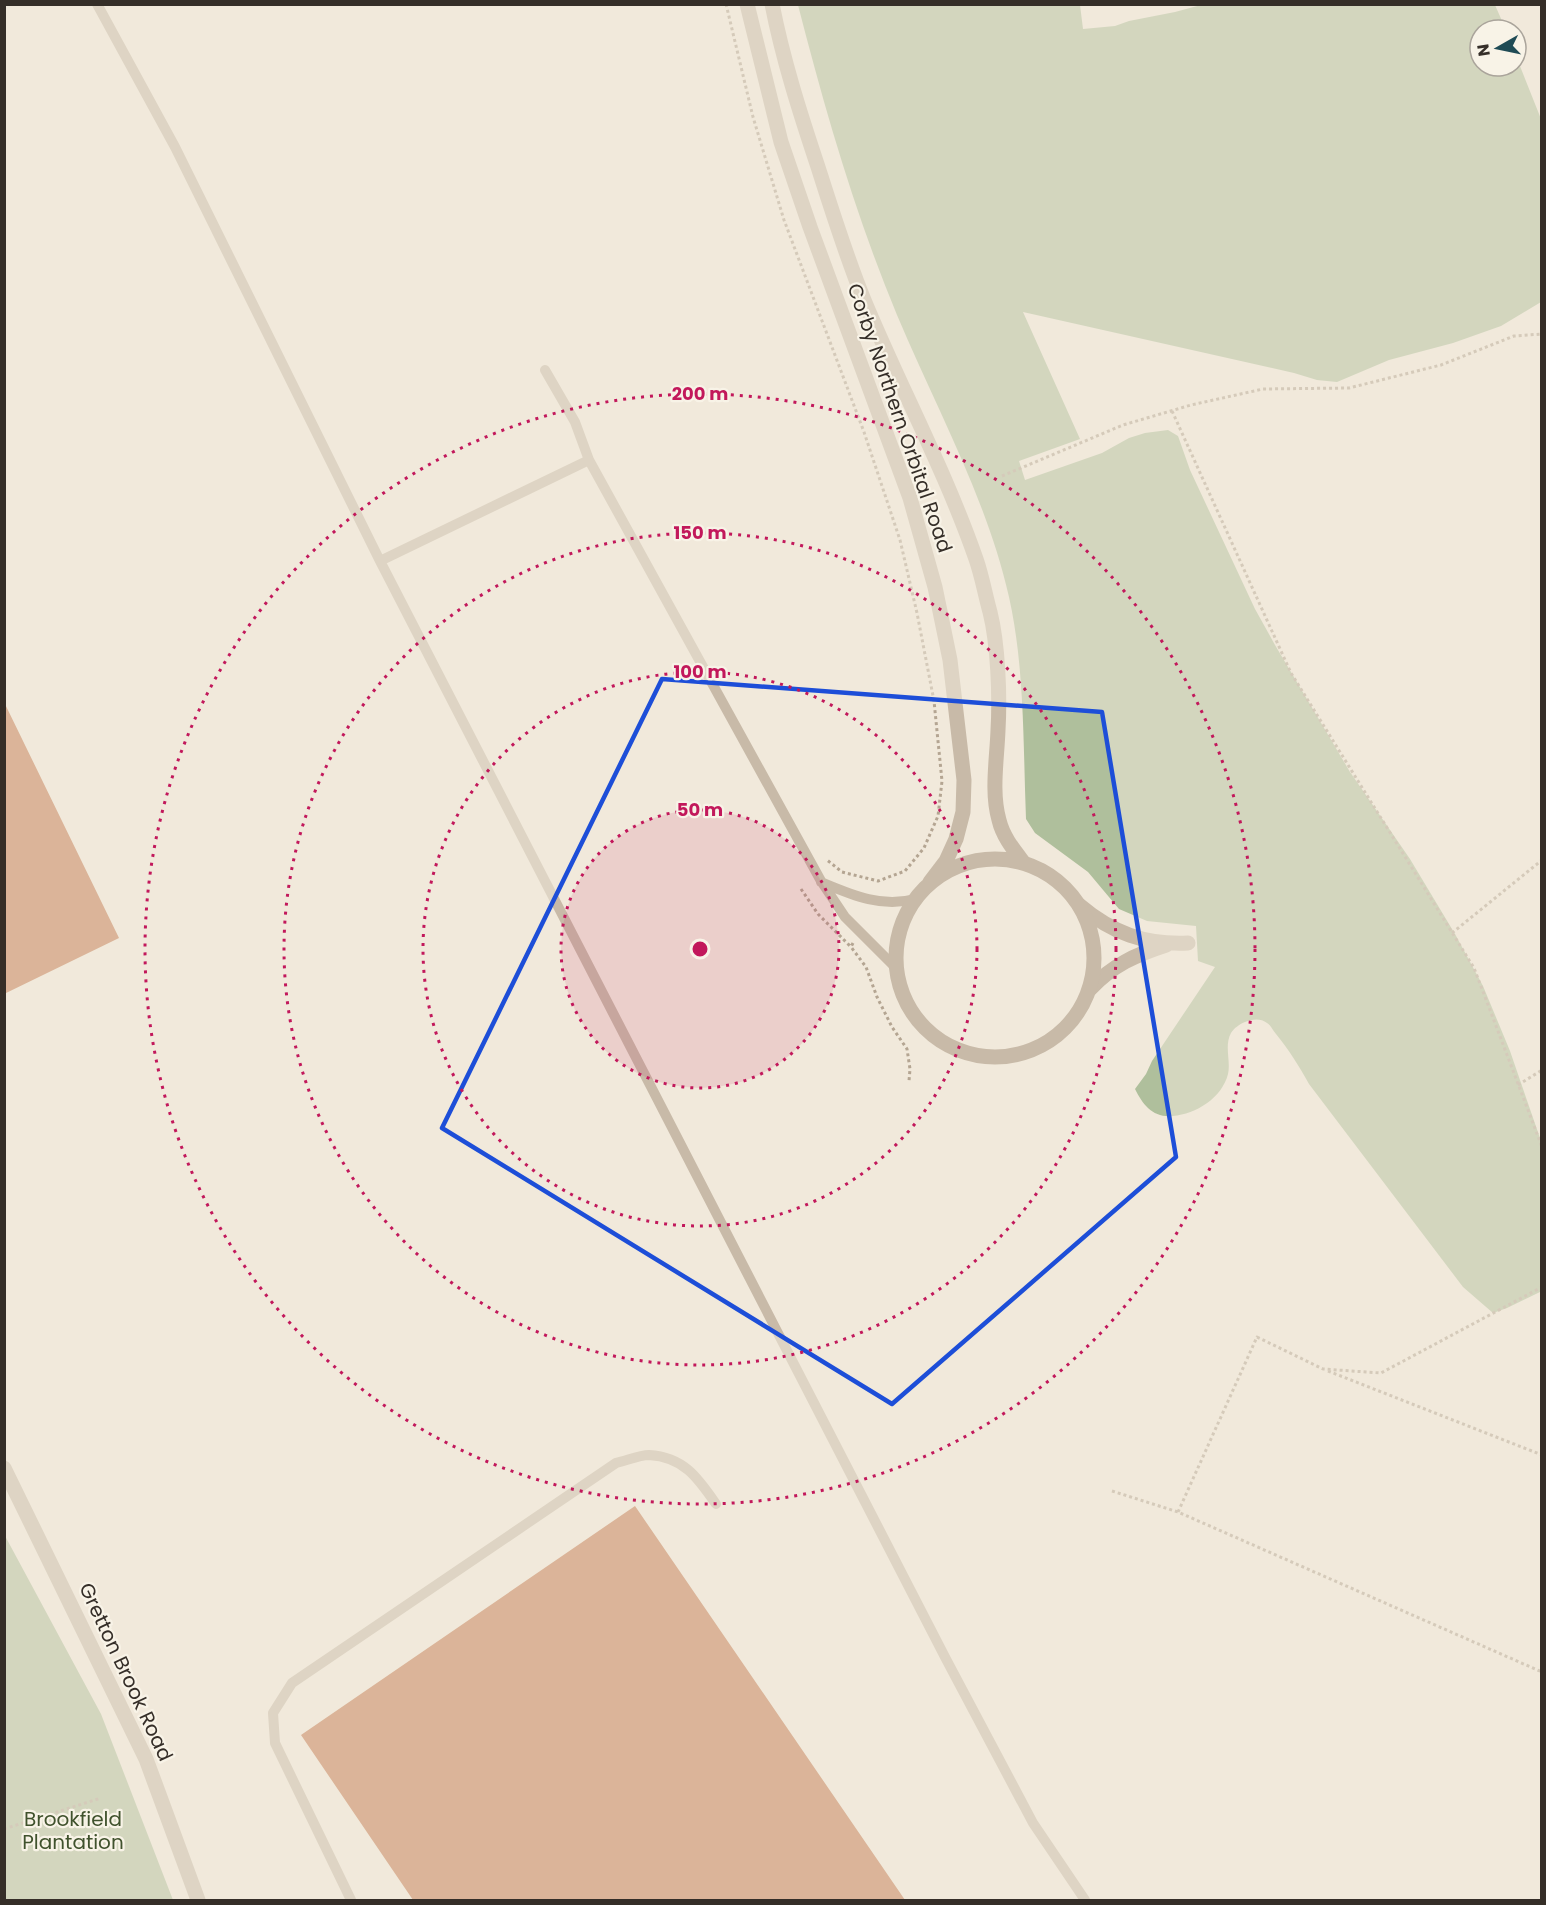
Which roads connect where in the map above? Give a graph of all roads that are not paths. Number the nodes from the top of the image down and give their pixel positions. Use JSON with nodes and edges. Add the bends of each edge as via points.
{"nodes":[{"id":1,"x":97,"y":4,"type":"edge"},
{"id":2,"x":747,"y":4,"type":"edge"},
{"id":3,"x":772,"y":4,"type":"edge"},
{"id":4,"x":545,"y":370,"type":"dead end"},
{"id":5,"x":589,"y":460,"type":"junction"},
{"id":6,"x":380,"y":561,"type":"junction"},
{"id":7,"x":1024,"y":863,"type":"junction"},
{"id":8,"x":821,"y":881,"type":"junction"},
{"id":9,"x":930,"y":882,"type":"junction"},
{"id":10,"x":915,"y":899,"type":"junction"},
{"id":11,"x":1079,"y":905,"type":"junction"},
{"id":12,"x":1188,"y":943,"type":"dead end"},
{"id":13,"x":1169,"y":944,"type":"junction"},
{"id":14,"x":896,"y":968,"type":"junction"},
{"id":15,"x":1090,"y":989,"type":"junction"},
{"id":16,"x":4,"y":1468,"type":"edge"},
{"id":17,"x":716,"y":1504,"type":"dead end"},
{"id":18,"x":198,"y":1900,"type":"edge"},
{"id":19,"x":351,"y":1900,"type":"edge"},
{"id":20,"x":1085,"y":1900,"type":"edge"}],
"edges":[{"from":1,"to":6,"type":"lane","via":[[175,147]]},
{"from":2,"to":9,"type":"street","name":"Corby Northern Orbital Road","via":[[781,142],[910,498],[937,597],[950,660],[964,780],[963,812],[956,839]]},
{"from":3,"to":7,"type":"street","name":"Corby Northern Orbital Road","via":[[781,47],[833,215],[864,299],[977,561],[991,616],[997,671],[995,795],[999,821],[1007,842]]},
{"from":4,"to":5,"type":"lane","via":[[575,422]]},
{"from":5,"to":6,"type":"lane"},
{"from":5,"to":8,"type":"lane"},
{"from":6,"to":20,"type":"lane","via":[[946,1659],[1033,1823]]},
{"from":7,"to":9,"type":"street","via":[[992,858],[959,865]]},
{"from":7,"to":11,"type":"street","via":[[1046,872]]},
{"from":8,"to":10,"type":"lane","via":[[873,901]]},
{"from":8,"to":14,"type":"lane","via":[[846,917]]},
{"from":9,"to":10,"type":"street"},
{"from":10,"to":14,"type":"street","via":[[903,920]]},
{"from":11,"to":13,"type":"street","via":[[1114,929]]},
{"from":11,"to":15,"type":"street","via":[[1091,931],[1094,960]]},
{"from":12,"to":13,"type":"street"},
{"from":13,"to":15,"type":"street","via":[[1114,967]]},
{"from":14,"to":15,"type":"street","via":[[903,996],[918,1021],[939,1040],[967,1054],[998,1058],[1029,1052],[1055,1037],[1076,1016]]},
{"from":16,"to":18,"type":"street","name":"Gretton Brook Road","via":[[146,1759]]},
{"from":17,"to":19,"type":"lane","via":[[699,1480],[677,1461],[648,1455],[616,1463],[292,1683],[273,1713],[275,1743]]}]}
